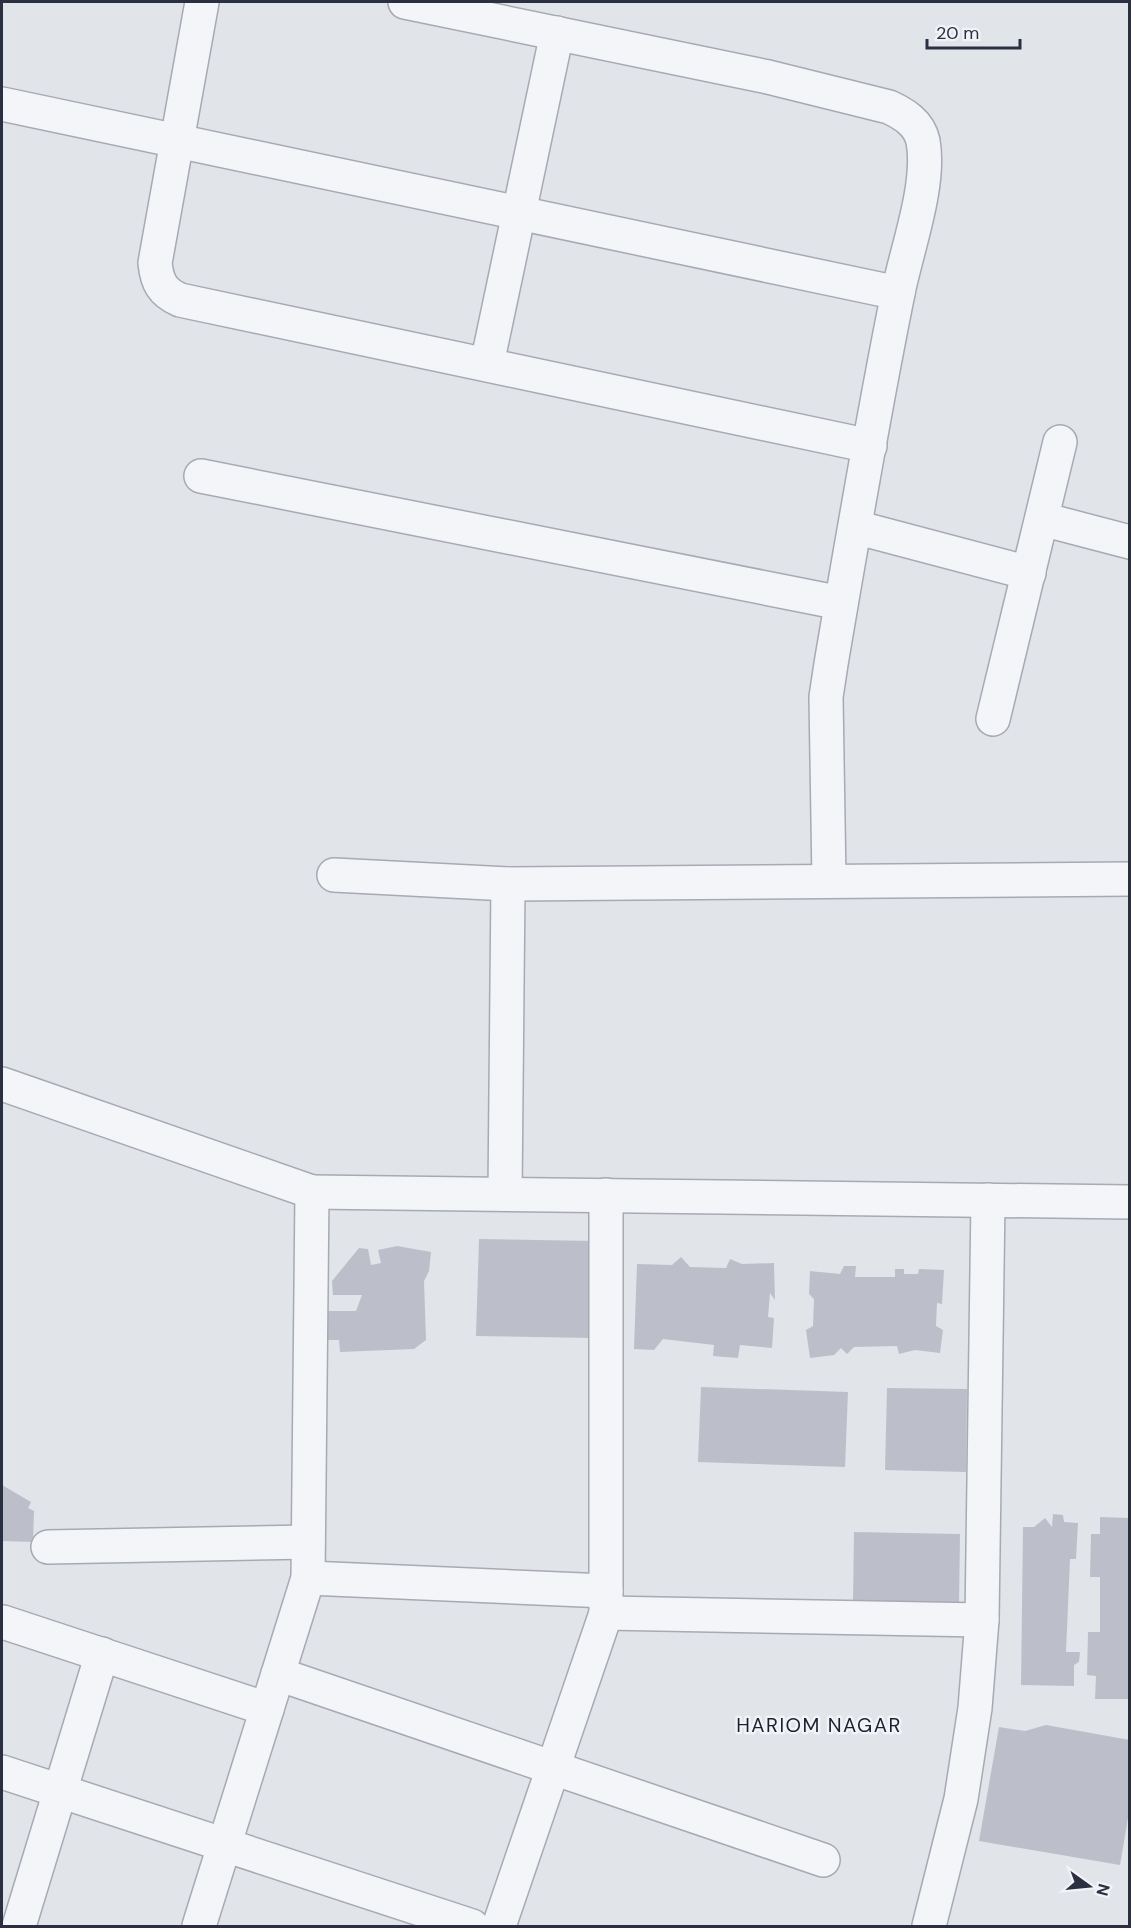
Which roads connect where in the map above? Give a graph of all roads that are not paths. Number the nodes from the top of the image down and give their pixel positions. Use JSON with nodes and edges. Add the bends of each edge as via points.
{"nodes":[{"id":1,"x":202,"y":2,"type":"edge"},
{"id":2,"x":405,"y":2,"type":"edge"},
{"id":3,"x":557,"y":33,"type":"junction"},
{"id":4,"x":2,"y":104,"type":"edge"},
{"id":5,"x":177,"y":139,"type":"junction"},
{"id":6,"x":519,"y":212,"type":"junction"},
{"id":7,"x":898,"y":292,"type":"junction"},
{"id":8,"x":487,"y":364,"type":"junction"},
{"id":9,"x":1060,"y":442,"type":"dead end"},
{"id":10,"x":870,"y":446,"type":"junction"},
{"id":11,"x":201,"y":476,"type":"dead end"},
{"id":12,"x":1042,"y":519,"type":"junction"},
{"id":13,"x":855,"y":526,"type":"junction"},
{"id":14,"x":1130,"y":542,"type":"edge"},
{"id":15,"x":1029,"y":573,"type":"junction"},
{"id":16,"x":841,"y":603,"type":"junction"},
{"id":17,"x":993,"y":719,"type":"dead end"},
{"id":18,"x":334,"y":875,"type":"dead end"},
{"id":19,"x":1130,"y":879,"type":"edge"},
{"id":20,"x":829,"y":881,"type":"junction"},
{"id":21,"x":508,"y":884,"type":"junction"},
{"id":22,"x":2,"y":1084,"type":"edge"},
{"id":23,"x":312,"y":1192,"type":"junction"},
{"id":24,"x":505,"y":1194,"type":"junction"},
{"id":25,"x":606,"y":1196,"type":"junction"},
{"id":26,"x":988,"y":1200,"type":"junction"},
{"id":27,"x":1130,"y":1202,"type":"edge"},
{"id":28,"x":308,"y":1542,"type":"junction"},
{"id":29,"x":48,"y":1547,"type":"dead end"},
{"id":30,"x":308,"y":1578,"type":"junction"},
{"id":31,"x":606,"y":1602,"type":"junction"},
{"id":32,"x":982,"y":1620,"type":"junction"},
{"id":33,"x":3,"y":1622,"type":"edge"},
{"id":34,"x":102,"y":1654,"type":"junction"},
{"id":35,"x":278,"y":1674,"type":"junction"},
{"id":36,"x":267,"y":1709,"type":"junction"},
{"id":37,"x":555,"y":1769,"type":"junction"},
{"id":38,"x":2,"y":1772,"type":"edge"},
{"id":39,"x":59,"y":1789,"type":"junction"},
{"id":40,"x":225,"y":1844,"type":"junction"},
{"id":41,"x":823,"y":1860,"type":"dead end"},
{"id":42,"x":19,"y":1926,"type":"edge"},
{"id":43,"x":199,"y":1926,"type":"edge"},
{"id":44,"x":472,"y":1926,"type":"edge"},
{"id":45,"x":499,"y":1926,"type":"edge"},
{"id":46,"x":929,"y":1926,"type":"edge"}],
"edges":[{"from":1,"to":5,"type":"street"},
{"from":2,"to":3,"type":"street"},
{"from":3,"to":6,"type":"street"},
{"from":3,"to":7,"type":"street","via":[[768,77],[890,107],[906,115],[922,138],[925,157]]},
{"from":4,"to":5,"type":"street"},
{"from":5,"to":6,"type":"street"},
{"from":5,"to":8,"type":"street","via":[[155,263],[156,280],[167,295]]},
{"from":6,"to":7,"type":"street"},
{"from":6,"to":8,"type":"street"},
{"from":7,"to":10,"type":"street"},
{"from":8,"to":10,"type":"street"},
{"from":9,"to":12,"type":"street"},
{"from":10,"to":13,"type":"street"},
{"from":11,"to":16,"type":"street"},
{"from":12,"to":14,"type":"street"},
{"from":12,"to":15,"type":"street"},
{"from":13,"to":15,"type":"street"},
{"from":13,"to":16,"type":"street"},
{"from":15,"to":17,"type":"street"},
{"from":16,"to":20,"type":"street","via":[[826,697]]},
{"from":18,"to":21,"type":"street"},
{"from":19,"to":20,"type":"street"},
{"from":20,"to":21,"type":"street"},
{"from":21,"to":24,"type":"street"},
{"from":22,"to":23,"type":"street"},
{"from":23,"to":24,"type":"street"},
{"from":23,"to":28,"type":"street"},
{"from":24,"to":25,"type":"street"},
{"from":25,"to":26,"type":"street"},
{"from":25,"to":31,"type":"street"},
{"from":26,"to":27,"type":"street"},
{"from":26,"to":32,"type":"street"},
{"from":28,"to":29,"type":"street"},
{"from":28,"to":30,"type":"street"},
{"from":30,"to":31,"type":"street"},
{"from":30,"to":35,"type":"street"},
{"from":31,"to":32,"type":"street"},
{"from":31,"to":37,"type":"street"},
{"from":32,"to":46,"type":"street","via":[[970,1752]]},
{"from":33,"to":34,"type":"street"},
{"from":34,"to":36,"type":"street"},
{"from":34,"to":39,"type":"street"},
{"from":35,"to":36,"type":"street"},
{"from":35,"to":37,"type":"street"},
{"from":36,"to":40,"type":"street"},
{"from":37,"to":41,"type":"street"},
{"from":37,"to":45,"type":"street"},
{"from":38,"to":39,"type":"street"},
{"from":39,"to":40,"type":"street"},
{"from":39,"to":42,"type":"street"},
{"from":40,"to":43,"type":"street"},
{"from":40,"to":44,"type":"street"}]}
